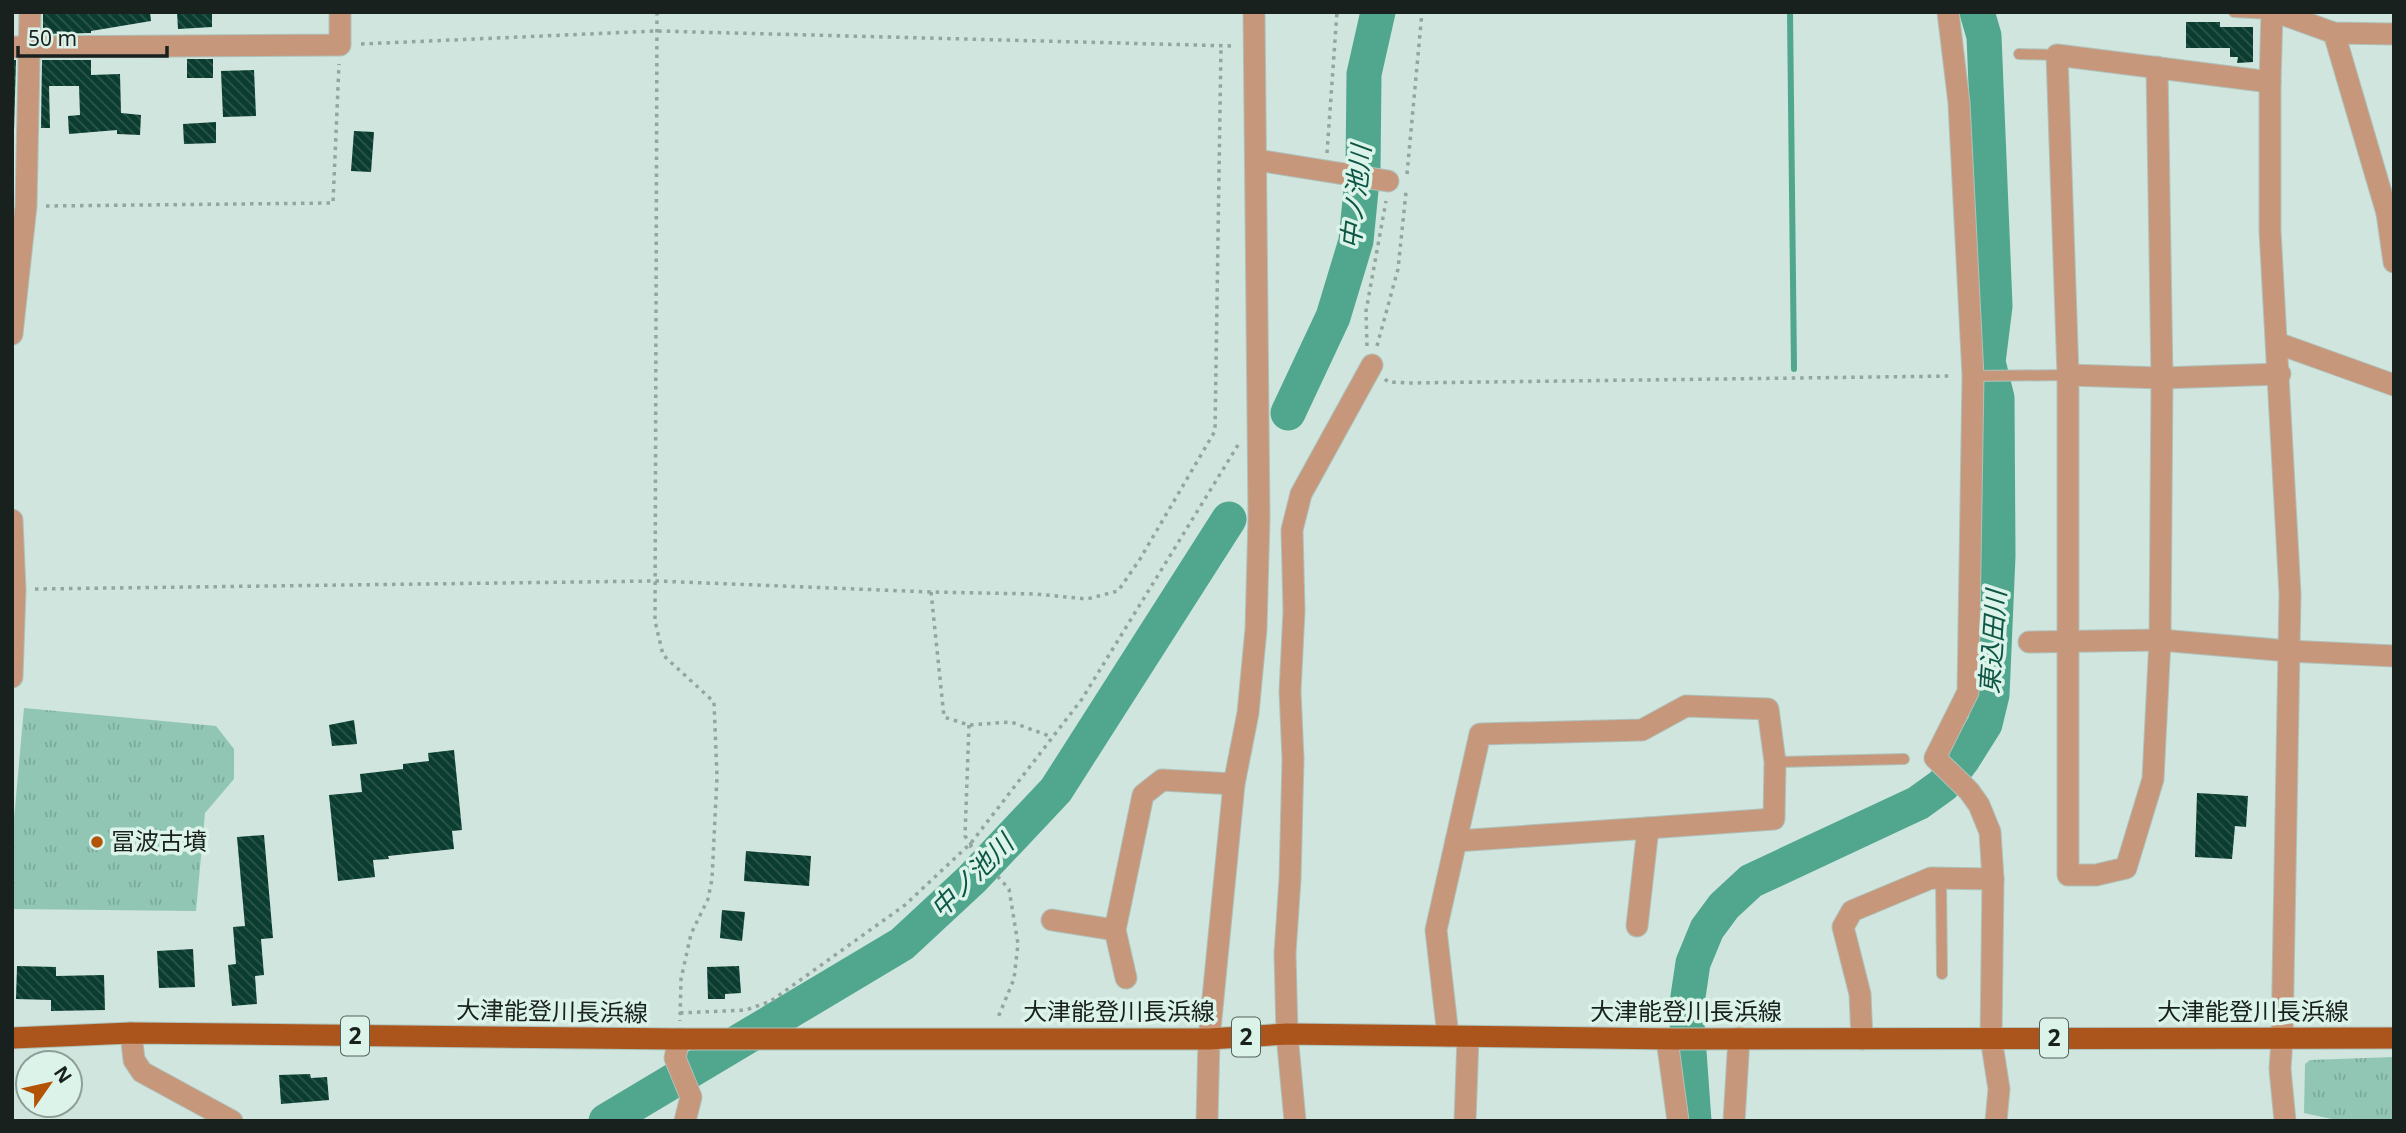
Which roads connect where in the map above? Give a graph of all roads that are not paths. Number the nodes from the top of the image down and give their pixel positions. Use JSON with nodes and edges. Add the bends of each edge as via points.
{"nodes":[{"id":1,"x":30,"y":12,"type":"edge"},
{"id":2,"x":340,"y":12,"type":"edge"},
{"id":3,"x":1254,"y":12,"type":"edge"},
{"id":4,"x":1948,"y":12,"type":"edge"},
{"id":5,"x":2234,"y":12,"type":"edge"},
{"id":6,"x":2273,"y":13,"type":"edge"},
{"id":7,"x":2334,"y":33,"type":"junction"},
{"id":8,"x":2394,"y":34,"type":"edge"},
{"id":9,"x":21,"y":47,"type":"edge"},
{"id":10,"x":2019,"y":54,"type":"dead end"},
{"id":11,"x":2057,"y":55,"type":"junction"},
{"id":12,"x":2157,"y":66,"type":"junction"},
{"id":13,"x":2270,"y":82,"type":"junction"},
{"id":14,"x":1257,"y":160,"type":"junction"},
{"id":15,"x":1388,"y":181,"type":"road end"},
{"id":16,"x":2390,"y":213,"type":"edge"},
{"id":17,"x":2394,"y":262,"type":"edge"},
{"id":18,"x":12,"y":334,"type":"edge"},
{"id":19,"x":2277,"y":343,"type":"junction"},
{"id":20,"x":1372,"y":365,"type":"road end"},
{"id":21,"x":2280,"y":374,"type":"junction"},
{"id":22,"x":2067,"y":375,"type":"junction"},
{"id":23,"x":1976,"y":376,"type":"junction"},
{"id":24,"x":2162,"y":378,"type":"junction"},
{"id":25,"x":2394,"y":385,"type":"edge"},
{"id":26,"x":12,"y":520,"type":"edge"},
{"id":27,"x":2160,"y":640,"type":"junction"},
{"id":28,"x":2068,"y":641,"type":"junction"},
{"id":29,"x":2029,"y":642,"type":"dead end"},
{"id":30,"x":2289,"y":651,"type":"junction"},
{"id":31,"x":2394,"y":656,"type":"edge"},
{"id":32,"x":12,"y":677,"type":"edge"},
{"id":33,"x":1904,"y":760,"type":"dead end"},
{"id":34,"x":1775,"y":762,"type":"junction"},
{"id":35,"x":1234,"y":785,"type":"junction"},
{"id":36,"x":1647,"y":828,"type":"junction"},
{"id":37,"x":1456,"y":841,"type":"junction"},
{"id":38,"x":1941,"y":878,"type":"junction"},
{"id":39,"x":1993,"y":879,"type":"junction"},
{"id":40,"x":1052,"y":920,"type":"dead end"},
{"id":41,"x":1637,"y":926,"type":"dead end"},
{"id":42,"x":1115,"y":930,"type":"junction"},
{"id":43,"x":1942,"y":974,"type":"dead end"},
{"id":44,"x":1126,"y":978,"type":"dead end"},
{"id":45,"x":131,"y":1034,"type":"junction"},
{"id":46,"x":1287,"y":1034,"type":"junction"},
{"id":47,"x":1458,"y":1037,"type":"junction"},
{"id":48,"x":12,"y":1038,"type":"edge"},
{"id":49,"x":1739,"y":1038,"type":"junction"},
{"id":50,"x":1992,"y":1038,"type":"junction"},
{"id":51,"x":2394,"y":1038,"type":"edge"},
{"id":52,"x":1209,"y":1039,"type":"junction"},
{"id":53,"x":1670,"y":1039,"type":"junction"},
{"id":54,"x":1862,"y":1039,"type":"junction"},
{"id":55,"x":2282,"y":1039,"type":"junction"},
{"id":56,"x":684,"y":1045,"type":"junction"},
{"id":57,"x":232,"y":1121,"type":"edge"},
{"id":58,"x":685,"y":1121,"type":"edge"},
{"id":59,"x":1207,"y":1121,"type":"edge"},
{"id":60,"x":1295,"y":1121,"type":"edge"},
{"id":61,"x":1465,"y":1121,"type":"edge"},
{"id":62,"x":1678,"y":1121,"type":"edge"},
{"id":63,"x":1734,"y":1121,"type":"edge"},
{"id":64,"x":1996,"y":1121,"type":"edge"},
{"id":65,"x":2285,"y":1121,"type":"edge"}],
"edges":[{"from":1,"to":9,"type":"street"},
{"from":2,"to":9,"type":"street","via":[[340,45]]},
{"from":3,"to":14,"type":"street"},
{"from":4,"to":23,"type":"street","via":[[1959,103]]},
{"from":5,"to":6,"type":"lane"},
{"from":6,"to":7,"type":"street"},
{"from":6,"to":13,"type":"street"},
{"from":7,"to":8,"type":"street"},
{"from":7,"to":16,"type":"street"},
{"from":9,"to":18,"type":"street","via":[[26,206]]},
{"from":10,"to":11,"type":"lane"},
{"from":11,"to":12,"type":"street"},
{"from":11,"to":22,"type":"street"},
{"from":12,"to":13,"type":"street"},
{"from":12,"to":24,"type":"street"},
{"from":13,"to":19,"type":"street","via":[[2270,231]]},
{"from":14,"to":15,"type":"street"},
{"from":14,"to":35,"type":"street","via":[[1256,629],[1248,713]]},
{"from":16,"to":17,"type":"street"},
{"from":19,"to":21,"type":"street"},
{"from":19,"to":25,"type":"street"},
{"from":20,"to":46,"type":"street","via":[[1301,494],[1292,530]]},
{"from":21,"to":24,"type":"street"},
{"from":21,"to":30,"type":"street"},
{"from":22,"to":23,"type":"lane"},
{"from":22,"to":24,"type":"street"},
{"from":22,"to":28,"type":"street"},
{"from":23,"to":39,"type":"street","via":[[1968,692],[1935,758],[1979,805],[1990,832]]},
{"from":24,"to":27,"type":"street"},
{"from":26,"to":32,"type":"street"},
{"from":27,"to":28,"type":"street"},
{"from":27,"to":28,"type":"street","via":[[2153,779],[2126,868],[2096,875],[2068,875]]},
{"from":27,"to":30,"type":"street"},
{"from":28,"to":29,"type":"street"},
{"from":30,"to":31,"type":"street"},
{"from":30,"to":55,"type":"street"},
{"from":33,"to":34,"type":"lane"},
{"from":34,"to":36,"type":"street","via":[[1774,819]]},
{"from":34,"to":37,"type":"street","via":[[1768,709],[1686,706],[1643,730],[1480,734]]},
{"from":35,"to":42,"type":"street","via":[[1162,780],[1143,795]]},
{"from":35,"to":52,"type":"street"},
{"from":36,"to":37,"type":"street"},
{"from":36,"to":41,"type":"street"},
{"from":37,"to":47,"type":"street","via":[[1436,930]]},
{"from":38,"to":39,"type":"street"},
{"from":38,"to":43,"type":"lane"},
{"from":38,"to":54,"type":"street","via":[[1852,911],[1843,926],[1860,994]]},
{"from":39,"to":50,"type":"street"},
{"from":40,"to":42,"type":"street"},
{"from":42,"to":44,"type":"street"},
{"from":45,"to":48,"type":"main road","name":"大津能登川長浜線","number":"2"},
{"from":45,"to":56,"type":"main road","name":"大津能登川長浜線","number":"2"},
{"from":45,"to":57,"type":"street","via":[[134,1060],[142,1072]]},
{"from":46,"to":47,"type":"main road","name":"大津能登川長浜線","number":"2"},
{"from":46,"to":52,"type":"main road","name":"大津能登川長浜線","number":"2"},
{"from":46,"to":60,"type":"street"},
{"from":47,"to":53,"type":"main road","name":"大津能登川長浜線","number":"2"},
{"from":47,"to":61,"type":"street"},
{"from":49,"to":53,"type":"main road","name":"大津能登川長浜線","number":"2"},
{"from":49,"to":54,"type":"main road","name":"大津能登川長浜線","number":"2"},
{"from":49,"to":63,"type":"street"},
{"from":50,"to":54,"type":"main road","name":"大津能登川長浜線","number":"2"},
{"from":50,"to":55,"type":"main road","name":"大津能登川長浜線","number":"2"},
{"from":50,"to":64,"type":"street","via":[[1998,1089]]},
{"from":51,"to":55,"type":"main road","name":"大津能登川長浜線","number":"2"},
{"from":52,"to":56,"type":"main road","name":"大津能登川長浜線","number":"2","via":[[817,1039]]},
{"from":52,"to":59,"type":"street"},
{"from":53,"to":62,"type":"street"},
{"from":55,"to":65,"type":"street"},
{"from":56,"to":58,"type":"street","via":[[691,1097]]}]}
